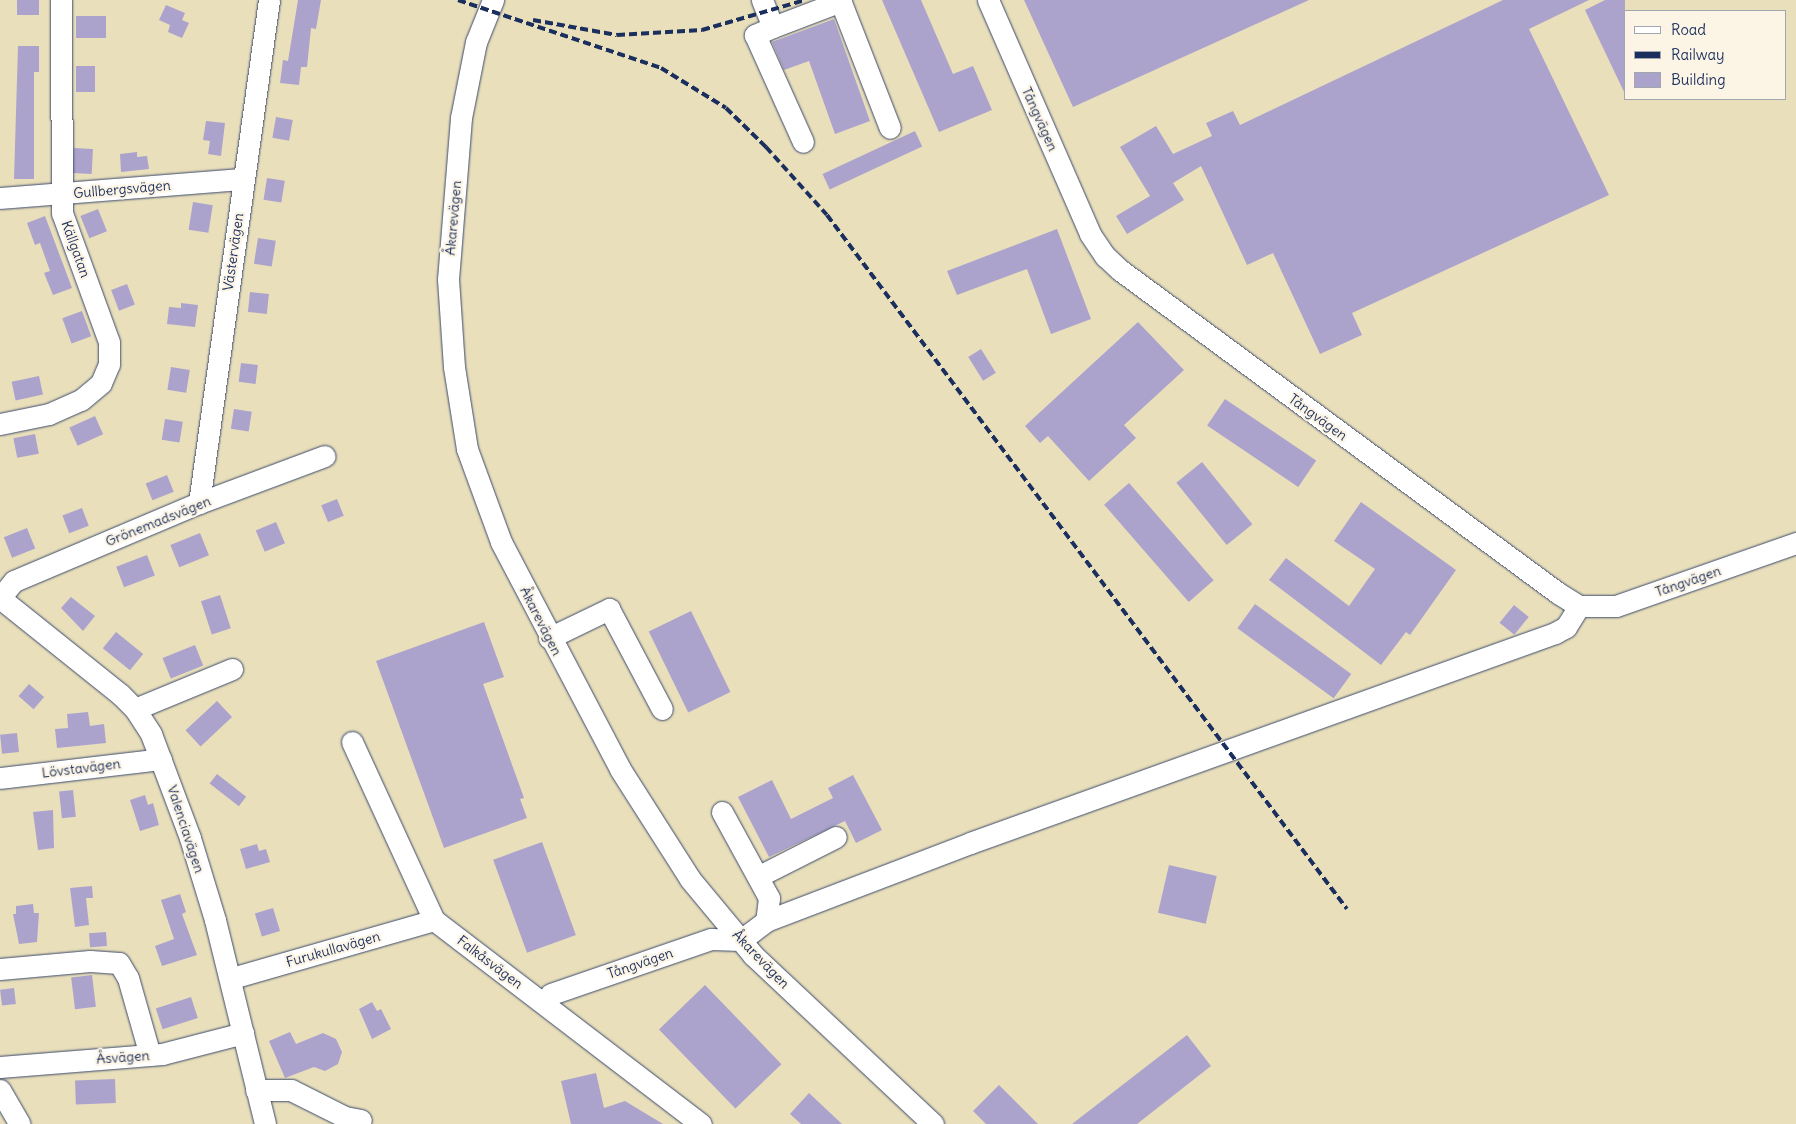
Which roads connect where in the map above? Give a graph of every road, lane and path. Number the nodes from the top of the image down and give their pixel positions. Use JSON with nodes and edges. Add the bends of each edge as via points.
{"nodes":[{"id":1,"x":60,"y":0,"type":"edge"},
{"id":2,"x":269,"y":0,"type":"edge"},
{"id":3,"x":493,"y":0,"type":"edge"},
{"id":4,"x":762,"y":0,"type":"edge"},
{"id":5,"x":840,"y":0,"type":"edge"},
{"id":6,"x":988,"y":0,"type":"edge"},
{"id":7,"x":772,"y":27,"type":"junction"},
{"id":8,"x":890,"y":128,"type":"dead end"},
{"id":9,"x":803,"y":142,"type":"dead end"},
{"id":10,"x":243,"y":179,"type":"junction"},
{"id":11,"x":60,"y":195,"type":"junction"},
{"id":12,"x":0,"y":198,"type":"edge"},
{"id":13,"x":0,"y":424,"type":"edge"},
{"id":14,"x":325,"y":456,"type":"dead end"},
{"id":15,"x":199,"y":503,"type":"junction"},
{"id":16,"x":1796,"y":543,"type":"edge"},
{"id":17,"x":0,"y":598,"type":"edge"},
{"id":18,"x":1579,"y":606,"type":"junction"},
{"id":19,"x":548,"y":638,"type":"junction"},
{"id":20,"x":232,"y":669,"type":"dead end"},
{"id":21,"x":135,"y":709,"type":"junction"},
{"id":22,"x":662,"y":709,"type":"dead end"},
{"id":23,"x":352,"y":742,"type":"dead end"},
{"id":24,"x":162,"y":759,"type":"junction"},
{"id":25,"x":0,"y":778,"type":"edge"},
{"id":26,"x":722,"y":812,"type":"dead end"},
{"id":27,"x":836,"y":836,"type":"dead end"},
{"id":28,"x":759,"y":876,"type":"junction"},
{"id":29,"x":434,"y":920,"type":"junction"},
{"id":30,"x":766,"y":921,"type":"junction"},
{"id":31,"x":741,"y":940,"type":"junction"},
{"id":32,"x":0,"y":969,"type":"edge"},
{"id":33,"x":232,"y":978,"type":"junction"},
{"id":34,"x":544,"y":1003,"type":"junction"},
{"id":35,"x":243,"y":1033,"type":"junction"},
{"id":36,"x":150,"y":1055,"type":"junction"},
{"id":37,"x":0,"y":1067,"type":"edge"},
{"id":38,"x":0,"y":1090,"type":"edge"},
{"id":39,"x":256,"y":1090,"type":"junction"},
{"id":40,"x":361,"y":1120,"type":"dead end"},
{"id":41,"x":20,"y":1124,"type":"edge"},
{"id":42,"x":265,"y":1124,"type":"edge"},
{"id":43,"x":700,"y":1124,"type":"edge"},
{"id":44,"x":933,"y":1124,"type":"edge"}],
"edges":[{"from":1,"to":11,"type":"street","name":"Källgatan"},
{"from":2,"to":10,"type":"street","name":"Västervägen"},
{"from":3,"to":19,"type":"street","name":"Åkarevägen","via":[[476,42],[461,118],[448,279],[454,367],[467,449],[501,542]]},
{"from":4,"to":7,"type":"street"},
{"from":5,"to":7,"type":"street"},
{"from":5,"to":8,"type":"street"},
{"from":6,"to":18,"type":"street","name":"Tångvägen","via":[[1090,234],[1106,256],[1294,399]]},
{"from":7,"to":9,"type":"street","via":[[755,35]]},
{"from":10,"to":11,"type":"street","name":"Gullbergsvägen"},
{"from":10,"to":15,"type":"street","name":"Västervägen"},
{"from":11,"to":12,"type":"street","name":"Gullbergsvägen"},
{"from":11,"to":13,"type":"street","name":"Källgatan","via":[[62,213],[109,342],[109,364],[101,383],[80,400],[49,414]]},
{"from":14,"to":15,"type":"street","name":"Grönemadsvägen"},
{"from":15,"to":17,"type":"street","name":"Grönemadsvägen","via":[[14,581]]},
{"from":16,"to":18,"type":"street","name":"Tångvägen","via":[[1616,606]]},
{"from":17,"to":21,"type":"street","name":"Valenciavägen"},
{"from":18,"to":30,"type":"street","via":[[1566,627],[1555,633],[1007,829]]},
{"from":19,"to":22,"type":"street","via":[[608,609]]},
{"from":19,"to":31,"type":"street","name":"Åkarevägen","via":[[630,785],[690,879]]},
{"from":20,"to":21,"type":"street"},
{"from":21,"to":24,"type":"street","name":"Valenciavägen"},
{"from":23,"to":29,"type":"street","name":"Falkåsvägen"},
{"from":24,"to":25,"type":"street","name":"Lövstavägen"},
{"from":24,"to":33,"type":"street","name":"Valenciavägen","via":[[190,838]]},
{"from":26,"to":28,"type":"street"},
{"from":27,"to":28,"type":"street"},
{"from":28,"to":30,"type":"street","via":[[769,898]]},
{"from":29,"to":33,"type":"street","name":"Furukullavägen"},
{"from":29,"to":34,"type":"street","name":"Falkåsvägen"},
{"from":30,"to":31,"type":"street"},
{"from":31,"to":34,"type":"street","name":"Tångvägen","via":[[711,939],[551,994]]},
{"from":31,"to":44,"type":"street","name":"Åkarevägen","via":[[753,955]]},
{"from":32,"to":36,"type":"street","via":[[90,961],[119,963],[128,978]]},
{"from":33,"to":35,"type":"street","name":"Valenciavägen"},
{"from":34,"to":43,"type":"street","name":"Falkåsvägen"},
{"from":35,"to":36,"type":"street","name":"Åsvägen","via":[[187,1049]]},
{"from":35,"to":39,"type":"street","name":"Valenciavägen"},
{"from":36,"to":37,"type":"street","name":"Åsvägen"},
{"from":38,"to":41,"type":"street"},
{"from":39,"to":40,"type":"street","via":[[291,1090],[345,1117]]},
{"from":39,"to":42,"type":"street","name":"Valenciavägen"}]}
